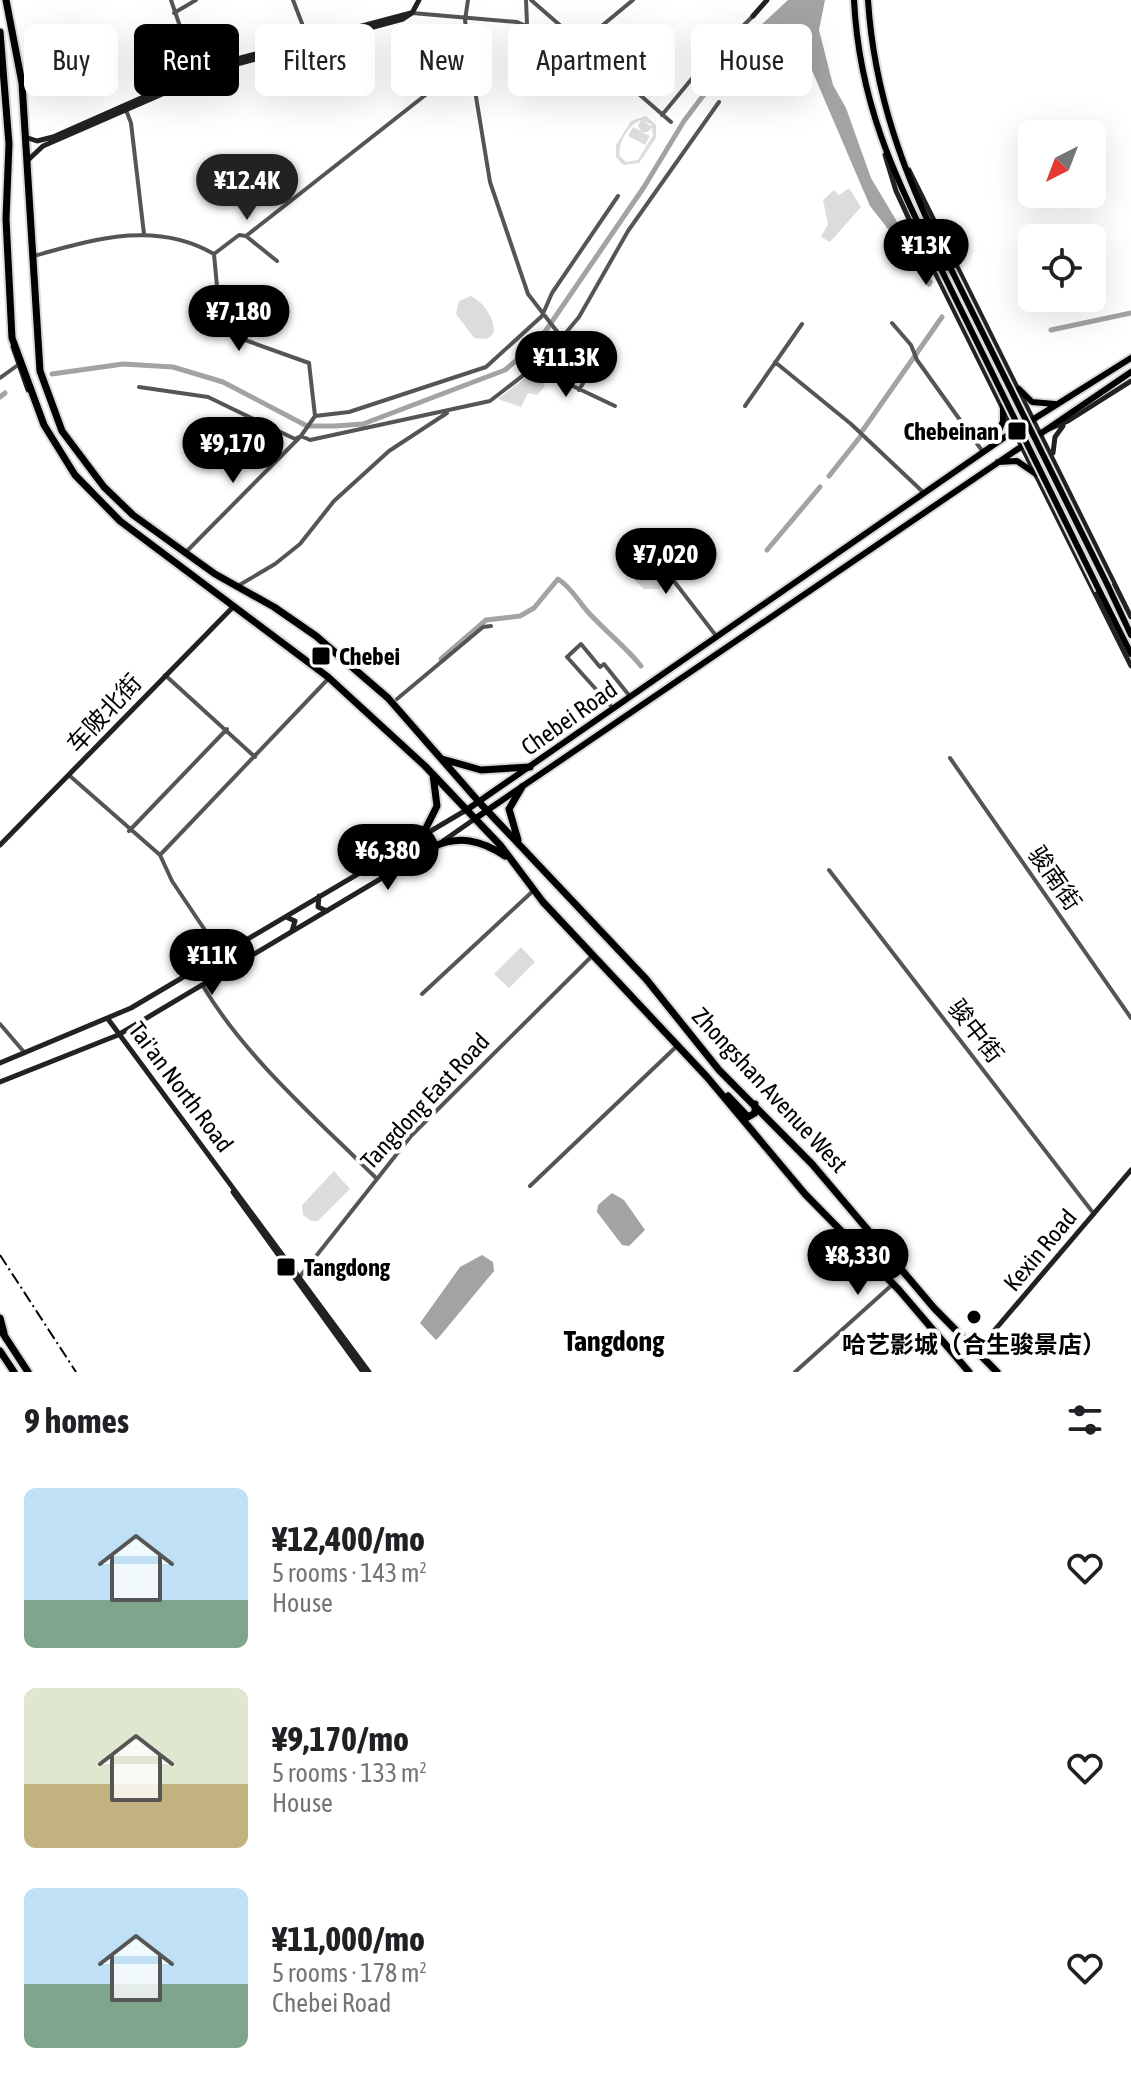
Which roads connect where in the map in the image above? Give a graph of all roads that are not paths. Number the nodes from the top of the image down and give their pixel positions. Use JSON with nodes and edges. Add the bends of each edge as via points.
{"nodes":[{"id":1,"x":6,"y":0,"type":"edge"},
{"id":2,"x":171,"y":0,"type":"edge"},
{"id":3,"x":196,"y":0,"type":"edge"},
{"id":4,"x":293,"y":0,"type":"edge"},
{"id":5,"x":419,"y":0,"type":"edge"},
{"id":6,"x":468,"y":0,"type":"edge"},
{"id":7,"x":529,"y":0,"type":"edge"},
{"id":8,"x":633,"y":0,"type":"edge"},
{"id":9,"x":767,"y":0,"type":"edge"},
{"id":10,"x":854,"y":0,"type":"edge"},
{"id":11,"x":868,"y":3,"type":"edge"},
{"id":12,"x":854,"y":9,"type":"junction"},
{"id":13,"x":173,"y":13,"type":"junction"},
{"id":14,"x":412,"y":13,"type":"junction"},
{"id":15,"x":753,"y":16,"type":"joint"},
{"id":16,"x":465,"y":20,"type":"junction"},
{"id":17,"x":177,"y":24,"type":"edge"},
{"id":18,"x":302,"y":24,"type":"edge"},
{"id":19,"x":374,"y":24,"type":"edge"},
{"id":20,"x":466,"y":24,"type":"edge"},
{"id":21,"x":527,"y":24,"type":"joint"},
{"id":22,"x":556,"y":24,"type":"edge"},
{"id":23,"x":604,"y":24,"type":"edge"},
{"id":24,"x":0,"y":32,"type":"edge"},
{"id":25,"x":5,"y":68,"type":"junction"},
{"id":26,"x":20,"y":71,"type":"junction"},
{"id":27,"x":877,"y":71,"type":"junction"},
{"id":28,"x":862,"y":74,"type":"junction"},
{"id":29,"x":152,"y":96,"type":"edge"},
{"id":30,"x":155,"y":96,"type":"edge"},
{"id":31,"x":424,"y":96,"type":"edge"},
{"id":32,"x":476,"y":96,"type":"edge"},
{"id":33,"x":641,"y":96,"type":"edge"},
{"id":34,"x":6,"y":100,"type":"junction"},
{"id":35,"x":719,"y":102,"type":"dead end"},
{"id":36,"x":23,"y":104,"type":"junction"},
{"id":37,"x":126,"y":110,"type":"junction"},
{"id":38,"x":662,"y":115,"type":"junction"},
{"id":39,"x":100,"y":119,"type":"junction"},
{"id":40,"x":671,"y":122,"type":"dead end"},
{"id":41,"x":8,"y":123,"type":"junction"},
{"id":42,"x":0,"y":136,"type":"edge"},
{"id":43,"x":25,"y":137,"type":"junction"},
{"id":44,"x":0,"y":147,"type":"edge"},
{"id":45,"x":896,"y":149,"type":"junction"},
{"id":46,"x":885,"y":155,"type":"junction"},
{"id":47,"x":10,"y":156,"type":"junction"},
{"id":48,"x":27,"y":161,"type":"junction"},
{"id":49,"x":618,"y":196,"type":"dead end"},
{"id":50,"x":144,"y":234,"type":"junction"},
{"id":51,"x":246,"y":236,"type":"junction"},
{"id":52,"x":214,"y":254,"type":"junction"},
{"id":53,"x":32,"y":257,"type":"junction"},
{"id":54,"x":277,"y":261,"type":"dead end"},
{"id":55,"x":542,"y":316,"type":"junction"},
{"id":56,"x":892,"y":323,"type":"dead end"},
{"id":57,"x":802,"y":324,"type":"dead end"},
{"id":58,"x":559,"y":334,"type":"junction"},
{"id":59,"x":12,"y":338,"type":"junction"},
{"id":60,"x":547,"y":357,"type":"junction"},
{"id":61,"x":598,"y":358,"type":"dead end"},
{"id":62,"x":1129,"y":358,"type":"edge"},
{"id":63,"x":775,"y":362,"type":"junction"},
{"id":64,"x":1006,"y":363,"type":"junction"},
{"id":65,"x":18,"y":365,"type":"junction"},
{"id":66,"x":985,"y":372,"type":"junction"},
{"id":67,"x":1131,"y":372,"type":"edge"},
{"id":68,"x":0,"y":378,"type":"edge"},
{"id":69,"x":1129,"y":383,"type":"edge"},
{"id":70,"x":1018,"y":386,"type":"junction"},
{"id":71,"x":139,"y":387,"type":"dead end"},
{"id":72,"x":579,"y":390,"type":"junction"},
{"id":73,"x":32,"y":395,"type":"junction"},
{"id":74,"x":997,"y":395,"type":"junction"},
{"id":75,"x":1062,"y":402,"type":"junction"},
{"id":76,"x":615,"y":406,"type":"dead end"},
{"id":77,"x":745,"y":406,"type":"dead end"},
{"id":78,"x":1003,"y":406,"type":"junction"},
{"id":79,"x":447,"y":413,"type":"junction"},
{"id":80,"x":315,"y":416,"type":"junction"},
{"id":81,"x":1034,"y":420,"type":"junction"},
{"id":82,"x":1068,"y":421,"type":"junction"},
{"id":83,"x":1015,"y":431,"type":"junction"},
{"id":84,"x":1045,"y":431,"type":"junction"},
{"id":85,"x":301,"y":436,"type":"junction"},
{"id":86,"x":1021,"y":444,"type":"junction"},
{"id":87,"x":992,"y":446,"type":"junction"},
{"id":88,"x":983,"y":452,"type":"junction"},
{"id":89,"x":1053,"y":458,"type":"junction"},
{"id":90,"x":993,"y":464,"type":"junction"},
{"id":91,"x":1036,"y":474,"type":"junction"},
{"id":92,"x":1061,"y":474,"type":"junction"},
{"id":93,"x":1041,"y":483,"type":"junction"},
{"id":94,"x":924,"y":493,"type":"junction"},
{"id":95,"x":1078,"y":509,"type":"junction"},
{"id":96,"x":1058,"y":518,"type":"junction"},
{"id":97,"x":659,"y":533,"type":"dead end"},
{"id":98,"x":185,"y":553,"type":"junction"},
{"id":99,"x":236,"y":588,"type":"junction"},
{"id":100,"x":234,"y":605,"type":"junction"},
{"id":101,"x":1131,"y":617,"type":"edge"},
{"id":102,"x":491,"y":626,"type":"dead end"},
{"id":103,"x":1131,"y":635,"type":"edge"},
{"id":104,"x":717,"y":637,"type":"junction"},
{"id":105,"x":1131,"y":654,"type":"edge"},
{"id":106,"x":680,"y":662,"type":"junction"},
{"id":107,"x":1131,"y":666,"type":"edge"},
{"id":108,"x":165,"y":675,"type":"junction"},
{"id":109,"x":688,"y":675,"type":"junction"},
{"id":110,"x":329,"y":678,"type":"junction"},
{"id":111,"x":655,"y":679,"type":"junction"},
{"id":112,"x":663,"y":692,"type":"junction"},
{"id":113,"x":628,"y":694,"type":"dead end"},
{"id":114,"x":397,"y":699,"type":"dead end"},
{"id":115,"x":611,"y":706,"type":"dead end"},
{"id":116,"x":227,"y":729,"type":"junction"},
{"id":117,"x":255,"y":757,"type":"junction"},
{"id":118,"x":440,"y":758,"type":"junction"},
{"id":119,"x":950,"y":758,"type":"dead end"},
{"id":120,"x":530,"y":767,"type":"junction"},
{"id":121,"x":432,"y":773,"type":"junction"},
{"id":122,"x":70,"y":776,"type":"junction"},
{"id":123,"x":463,"y":785,"type":"junction"},
{"id":124,"x":522,"y":787,"type":"junction"},
{"id":125,"x":450,"y":791,"type":"junction"},
{"id":126,"x":479,"y":802,"type":"junction"},
{"id":127,"x":468,"y":809,"type":"junction"},
{"id":128,"x":487,"y":811,"type":"junction"},
{"id":129,"x":476,"y":818,"type":"junction"},
{"id":130,"x":502,"y":827,"type":"junction"},
{"id":131,"x":129,"y":831,"type":"junction"},
{"id":132,"x":491,"y":835,"type":"junction"},
{"id":133,"x":420,"y":840,"type":"junction"},
{"id":134,"x":0,"y":845,"type":"edge"},
{"id":135,"x":433,"y":847,"type":"junction"},
{"id":136,"x":525,"y":852,"type":"junction"},
{"id":137,"x":160,"y":855,"type":"junction"},
{"id":138,"x":518,"y":868,"type":"junction"},
{"id":139,"x":829,"y":870,"type":"dead end"},
{"id":140,"x":534,"y":890,"type":"junction"},
{"id":141,"x":320,"y":895,"type":"junction"},
{"id":142,"x":329,"y":911,"type":"junction"},
{"id":143,"x":284,"y":917,"type":"junction"},
{"id":144,"x":292,"y":932,"type":"junction"},
{"id":145,"x":221,"y":954,"type":"junction"},
{"id":146,"x":592,"y":956,"type":"junction"},
{"id":147,"x":203,"y":986,"type":"junction"},
{"id":148,"x":422,"y":994,"type":"dead end"},
{"id":149,"x":1131,"y":1018,"type":"edge"},
{"id":150,"x":108,"y":1019,"type":"junction"},
{"id":151,"x":0,"y":1024,"type":"edge"},
{"id":152,"x":118,"y":1035,"type":"junction"},
{"id":153,"x":678,"y":1045,"type":"junction"},
{"id":154,"x":24,"y":1052,"type":"junction"},
{"id":155,"x":0,"y":1063,"type":"edge"},
{"id":156,"x":0,"y":1082,"type":"edge"},
{"id":157,"x":717,"y":1088,"type":"junction"},
{"id":158,"x":755,"y":1104,"type":"junction"},
{"id":159,"x":1131,"y":1170,"type":"edge"},
{"id":160,"x":376,"y":1178,"type":"junction"},
{"id":161,"x":530,"y":1186,"type":"dead end"},
{"id":162,"x":1094,"y":1214,"type":"junction"},
{"id":163,"x":299,"y":1279,"type":"junction"},
{"id":164,"x":893,"y":1284,"type":"junction"},
{"id":165,"x":0,"y":1318,"type":"edge"},
{"id":166,"x":0,"y":1327,"type":"edge"},
{"id":167,"x":6,"y":1339,"type":"junction"},
{"id":168,"x":0,"y":1351,"type":"edge"},
{"id":169,"x":975,"y":1353,"type":"junction"},
{"id":170,"x":14,"y":1372,"type":"edge"},
{"id":171,"x":28,"y":1372,"type":"edge"},
{"id":172,"x":366,"y":1372,"type":"edge"},
{"id":173,"x":795,"y":1372,"type":"edge"},
{"id":174,"x":969,"y":1372,"type":"edge"},
{"id":175,"x":997,"y":1372,"type":"edge"}],
"edges":[{"from":1,"to":26,"type":"highway","name":"Zhongshan Avenue West"},
{"from":2,"to":13,"type":"street"},
{"from":3,"to":13,"type":"street"},
{"from":4,"to":18,"type":"street"},
{"from":5,"to":14,"type":"main road"},
{"from":6,"to":16,"type":"street"},
{"from":7,"to":21,"type":"street"},
{"from":7,"to":22,"type":"street"},
{"from":8,"to":23,"type":"street"},
{"from":9,"to":15,"type":"main road"},
{"from":10,"to":12,"type":"main road"},
{"from":11,"to":12,"type":"main road","via":[[861,14]]},
{"from":11,"to":27,"type":"main road"},
{"from":12,"to":28,"type":"main road"},
{"from":13,"to":17,"type":"street"},
{"from":14,"to":16,"type":"street"},
{"from":14,"to":19,"type":"main road"},
{"from":15,"to":38,"type":"street"},
{"from":16,"to":20,"type":"street"},
{"from":16,"to":21,"type":"street"},
{"from":24,"to":25,"type":"highway","name":"Zhongshan Avenue West"},
{"from":25,"to":26,"type":"highway","via":[[10,74]]},
{"from":25,"to":34,"type":"highway","name":"Zhongshan Avenue West"},
{"from":26,"to":36,"type":"highway","name":"Zhongshan Avenue West"},
{"from":27,"to":28,"type":"main road","via":[[868,66]]},
{"from":27,"to":45,"type":"main road"},
{"from":28,"to":46,"type":"main road"},
{"from":29,"to":39,"type":"main road"},
{"from":30,"to":37,"type":"main road"},
{"from":31,"to":51,"type":"street"},
{"from":32,"to":55,"type":"street","via":[[490,182],[528,294]]},
{"from":33,"to":38,"type":"street"},
{"from":34,"to":36,"type":"highway","via":[[13,95]]},
{"from":34,"to":41,"type":"highway","name":"Zhongshan Avenue West"},
{"from":35,"to":58,"type":"street","via":[[628,231],[579,317],[564,335]]},
{"from":36,"to":43,"type":"highway","name":"Zhongshan Avenue West"},
{"from":37,"to":39,"type":"main road"},
{"from":37,"to":50,"type":"street"},
{"from":38,"to":40,"type":"street"},
{"from":39,"to":43,"type":"main road","via":[[46,140]]},
{"from":39,"to":48,"type":"main road","via":[[40,147]]},
{"from":41,"to":42,"type":"main road"},
{"from":41,"to":47,"type":"highway","name":"Zhongshan Avenue West"},
{"from":43,"to":48,"type":"highway","name":"Zhongshan Avenue West"},
{"from":44,"to":47,"type":"main road"},
{"from":45,"to":64,"type":"main road"},
{"from":45,"to":103,"type":"main road","bridge":true},
{"from":46,"to":66,"type":"main road","via":[[903,208]]},
{"from":46,"to":105,"type":"main road","bridge":true},
{"from":47,"to":59,"type":"highway","name":"Zhongshan Avenue West","via":[[6,219]]},
{"from":48,"to":53,"type":"highway","name":"Zhongshan Avenue West"},
{"from":49,"to":55,"type":"street"},
{"from":50,"to":52,"type":"street","via":[[177,236]]},
{"from":50,"to":53,"type":"street"},
{"from":51,"to":52,"type":"street","via":[[239,235]]},
{"from":51,"to":54,"type":"street"},
{"from":52,"to":80,"type":"street","via":[[226,329],[305,359],[312,375]]},
{"from":53,"to":98,"type":"highway","name":"Zhongshan Avenue West","via":[[40,371],[62,431],[111,495]]},
{"from":55,"to":58,"type":"street"},
{"from":55,"to":80,"type":"street","via":[[475,371],[349,412]]},
{"from":56,"to":88,"type":"street"},
{"from":57,"to":63,"type":"street"},
{"from":58,"to":60,"type":"street"},
{"from":59,"to":65,"type":"main road"},
{"from":59,"to":73,"type":"highway","name":"Zhongshan Avenue West"},
{"from":60,"to":72,"type":"street","via":[[558,379]]},
{"from":60,"to":79,"type":"street","via":[[490,401]]},
{"from":61,"to":72,"type":"street"},
{"from":62,"to":75,"type":"main road","name":"Chebei Road"},
{"from":63,"to":77,"type":"street"},
{"from":63,"to":94,"type":"street"},
{"from":64,"to":66,"type":"main road","via":[[997,372]]},
{"from":64,"to":70,"type":"main road"},
{"from":65,"to":68,"type":"street"},
{"from":65,"to":73,"type":"main road"},
{"from":66,"to":74,"type":"main road"},
{"from":67,"to":84,"type":"main road"},
{"from":69,"to":82,"type":"main road","name":"Chebei Road"},
{"from":70,"to":74,"type":"main road"},
{"from":70,"to":75,"type":"main road","via":[[1038,404]]},
{"from":70,"to":81,"type":"main road"},
{"from":71,"to":85,"type":"street","via":[[208,397],[295,439]]},
{"from":72,"to":76,"type":"street"},
{"from":73,"to":100,"type":"highway","name":"Zhongshan Avenue West","via":[[56,446],[97,501]]},
{"from":74,"to":78,"type":"main road"},
{"from":75,"to":81,"type":"main road","name":"Chebei Road"},
{"from":78,"to":83,"type":"main road"},
{"from":78,"to":87,"type":"main road"},
{"from":79,"to":85,"type":"street","via":[[400,418],[342,435],[310,440]]},
{"from":79,"to":99,"type":"street","via":[[389,451],[334,501],[300,544]]},
{"from":80,"to":85,"type":"street"},
{"from":81,"to":83,"type":"main road","name":"Chebei Road"},
{"from":81,"to":84,"type":"main road"},
{"from":82,"to":84,"type":"main road","name":"Chebei Road"},
{"from":82,"to":89,"type":"main road","via":[[1055,437]]},
{"from":83,"to":86,"type":"main road"},
{"from":83,"to":87,"type":"main road","name":"Chebei Road"},
{"from":84,"to":86,"type":"main road","name":"Chebei Road"},
{"from":84,"to":89,"type":"main road"},
{"from":85,"to":98,"type":"street"},
{"from":86,"to":90,"type":"main road","name":"Chebei Road"},
{"from":86,"to":91,"type":"main road"},
{"from":87,"to":88,"type":"main road","name":"Chebei Road"},
{"from":88,"to":90,"type":"main road"},
{"from":88,"to":94,"type":"main road","name":"Chebei Road"},
{"from":89,"to":92,"type":"main road"},
{"from":90,"to":91,"type":"main road","via":[[1017,461]]},
{"from":90,"to":109,"type":"main road","name":"Chebei Road"},
{"from":91,"to":93,"type":"main road"},
{"from":92,"to":93,"type":"main road","via":[[1048,473]]},
{"from":92,"to":95,"type":"main road"},
{"from":93,"to":96,"type":"main road"},
{"from":94,"to":104,"type":"main road","name":"Chebei Road"},
{"from":95,"to":96,"type":"main road","via":[[1066,508]]},
{"from":95,"to":101,"type":"main road"},
{"from":96,"to":107,"type":"main road"},
{"from":97,"to":104,"type":"street","via":[[670,576]]},
{"from":98,"to":99,"type":"highway","name":"Zhongshan Avenue West"},
{"from":99,"to":118,"type":"highway","name":"Zhongshan Avenue West","via":[[274,607],[343,658],[388,698]]},
{"from":100,"to":108,"type":"main road","name":"车陂北街"},
{"from":100,"to":110,"type":"highway","name":"Zhongshan Avenue West"},
{"from":102,"to":114,"type":"street","via":[[483,627]]},
{"from":104,"to":106,"type":"main road","name":"Chebei Road"},
{"from":106,"to":109,"type":"main road","via":[[679,672]]},
{"from":106,"to":111,"type":"main road","name":"Chebei Road"},
{"from":108,"to":116,"type":"street"},
{"from":108,"to":122,"type":"main road","name":"车陂北街"},
{"from":109,"to":112,"type":"main road","name":"Chebei Road"},
{"from":110,"to":117,"type":"street"},
{"from":110,"to":121,"type":"highway","name":"Zhongshan Avenue West"},
{"from":111,"to":112,"type":"main road","via":[[664,682]]},
{"from":111,"to":120,"type":"main road","name":"Chebei Road"},
{"from":112,"to":124,"type":"main road","name":"Chebei Road"},
{"from":113,"to":115,"type":"street","via":[[581,644],[567,657]]},
{"from":116,"to":117,"type":"street"},
{"from":116,"to":131,"type":"street"},
{"from":117,"to":137,"type":"street"},
{"from":118,"to":120,"type":"highway","via":[[481,770]]},
{"from":118,"to":123,"type":"highway","name":"Zhongshan Avenue West"},
{"from":119,"to":149,"type":"street","name":"骏南街"},
{"from":120,"to":126,"type":"main road","name":"Chebei Road"},
{"from":121,"to":125,"type":"highway","name":"Zhongshan Avenue West"},
{"from":121,"to":133,"type":"highway","via":[[437,806]]},
{"from":122,"to":131,"type":"street"},
{"from":122,"to":134,"type":"main road","name":"车陂北街"},
{"from":123,"to":125,"type":"highway","via":[[459,792]]},
{"from":123,"to":126,"type":"highway","name":"Zhongshan Avenue West"},
{"from":124,"to":128,"type":"main road","name":"Chebei Road"},
{"from":124,"to":136,"type":"highway","via":[[509,815]]},
{"from":125,"to":127,"type":"highway","name":"Zhongshan Avenue West"},
{"from":126,"to":127,"type":"main road","name":"Chebei Road"},
{"from":126,"to":128,"type":"highway","name":"Zhongshan Avenue West"},
{"from":127,"to":129,"type":"highway","name":"Zhongshan Avenue West"},
{"from":127,"to":133,"type":"main road","name":"Chebei Road"},
{"from":128,"to":129,"type":"main road","name":"Chebei Road"},
{"from":128,"to":130,"type":"highway","name":"Zhongshan Avenue West"},
{"from":129,"to":132,"type":"highway","name":"Zhongshan Avenue West"},
{"from":129,"to":135,"type":"main road","name":"Chebei Road"},
{"from":130,"to":132,"type":"highway"},
{"from":130,"to":136,"type":"highway","name":"Zhongshan Avenue West"},
{"from":131,"to":137,"type":"street"},
{"from":132,"to":138,"type":"highway","name":"Zhongshan Avenue West"},
{"from":133,"to":141,"type":"main road","name":"Chebei Road"},
{"from":135,"to":138,"type":"highway","via":[[453,839],[471,841],[501,853]]},
{"from":135,"to":142,"type":"main road","name":"Chebei Road"},
{"from":136,"to":158,"type":"highway","name":"Zhongshan Avenue West"},
{"from":137,"to":145,"type":"street"},
{"from":138,"to":140,"type":"highway","name":"Zhongshan Avenue West"},
{"from":139,"to":162,"type":"street","name":"骏中街"},
{"from":140,"to":146,"type":"highway","name":"Zhongshan Avenue West"},
{"from":140,"to":148,"type":"street"},
{"from":141,"to":142,"type":"main road","via":[[318,907]]},
{"from":141,"to":143,"type":"main road","name":"Chebei Road"},
{"from":142,"to":144,"type":"main road","name":"Chebei Road"},
{"from":143,"to":144,"type":"main road","via":[[295,921]]},
{"from":143,"to":145,"type":"main road","name":"Chebei Road"},
{"from":144,"to":147,"type":"main road","name":"Chebei Road"},
{"from":145,"to":150,"type":"main road","name":"Chebei Road"},
{"from":146,"to":153,"type":"highway","name":"Zhongshan Avenue West"},
{"from":146,"to":160,"type":"street","name":"Tangdong East Road","via":[[416,1131]]},
{"from":147,"to":152,"type":"main road","name":"Chebei Road"},
{"from":147,"to":160,"type":"street","via":[[286,1089]]},
{"from":150,"to":152,"type":"main road","name":"Tai'an North Road"},
{"from":150,"to":154,"type":"main road","name":"Chebei Road"},
{"from":151,"to":154,"type":"street"},
{"from":152,"to":156,"type":"main road","name":"Chebei Road"},
{"from":152,"to":163,"type":"main road","name":"Tai'an North Road"},
{"from":153,"to":157,"type":"highway","name":"Zhongshan Avenue West"},
{"from":153,"to":161,"type":"street"},
{"from":154,"to":155,"type":"main road","name":"Chebei Road"},
{"from":157,"to":158,"type":"highway","via":[[748,1117],[755,1113]]},
{"from":157,"to":164,"type":"highway","name":"Zhongshan Avenue West","via":[[822,1212]]},
{"from":158,"to":169,"type":"highway","name":"Zhongshan Avenue West"},
{"from":159,"to":162,"type":"main road","name":"Kexin Road"},
{"from":160,"to":163,"type":"street","name":"Tangdong East Road"},
{"from":162,"to":169,"type":"main road","name":"Kexin Road"},
{"from":163,"to":172,"type":"main road","name":"Tai'an North Road"},
{"from":164,"to":173,"type":"street"},
{"from":164,"to":174,"type":"highway","name":"Zhongshan Avenue West"},
{"from":165,"to":167,"type":"highway"},
{"from":166,"to":167,"type":"highway"},
{"from":167,"to":171,"type":"highway"},
{"from":168,"to":170,"type":"highway"},
{"from":169,"to":175,"type":"highway","name":"Zhongshan Avenue West"}]}
